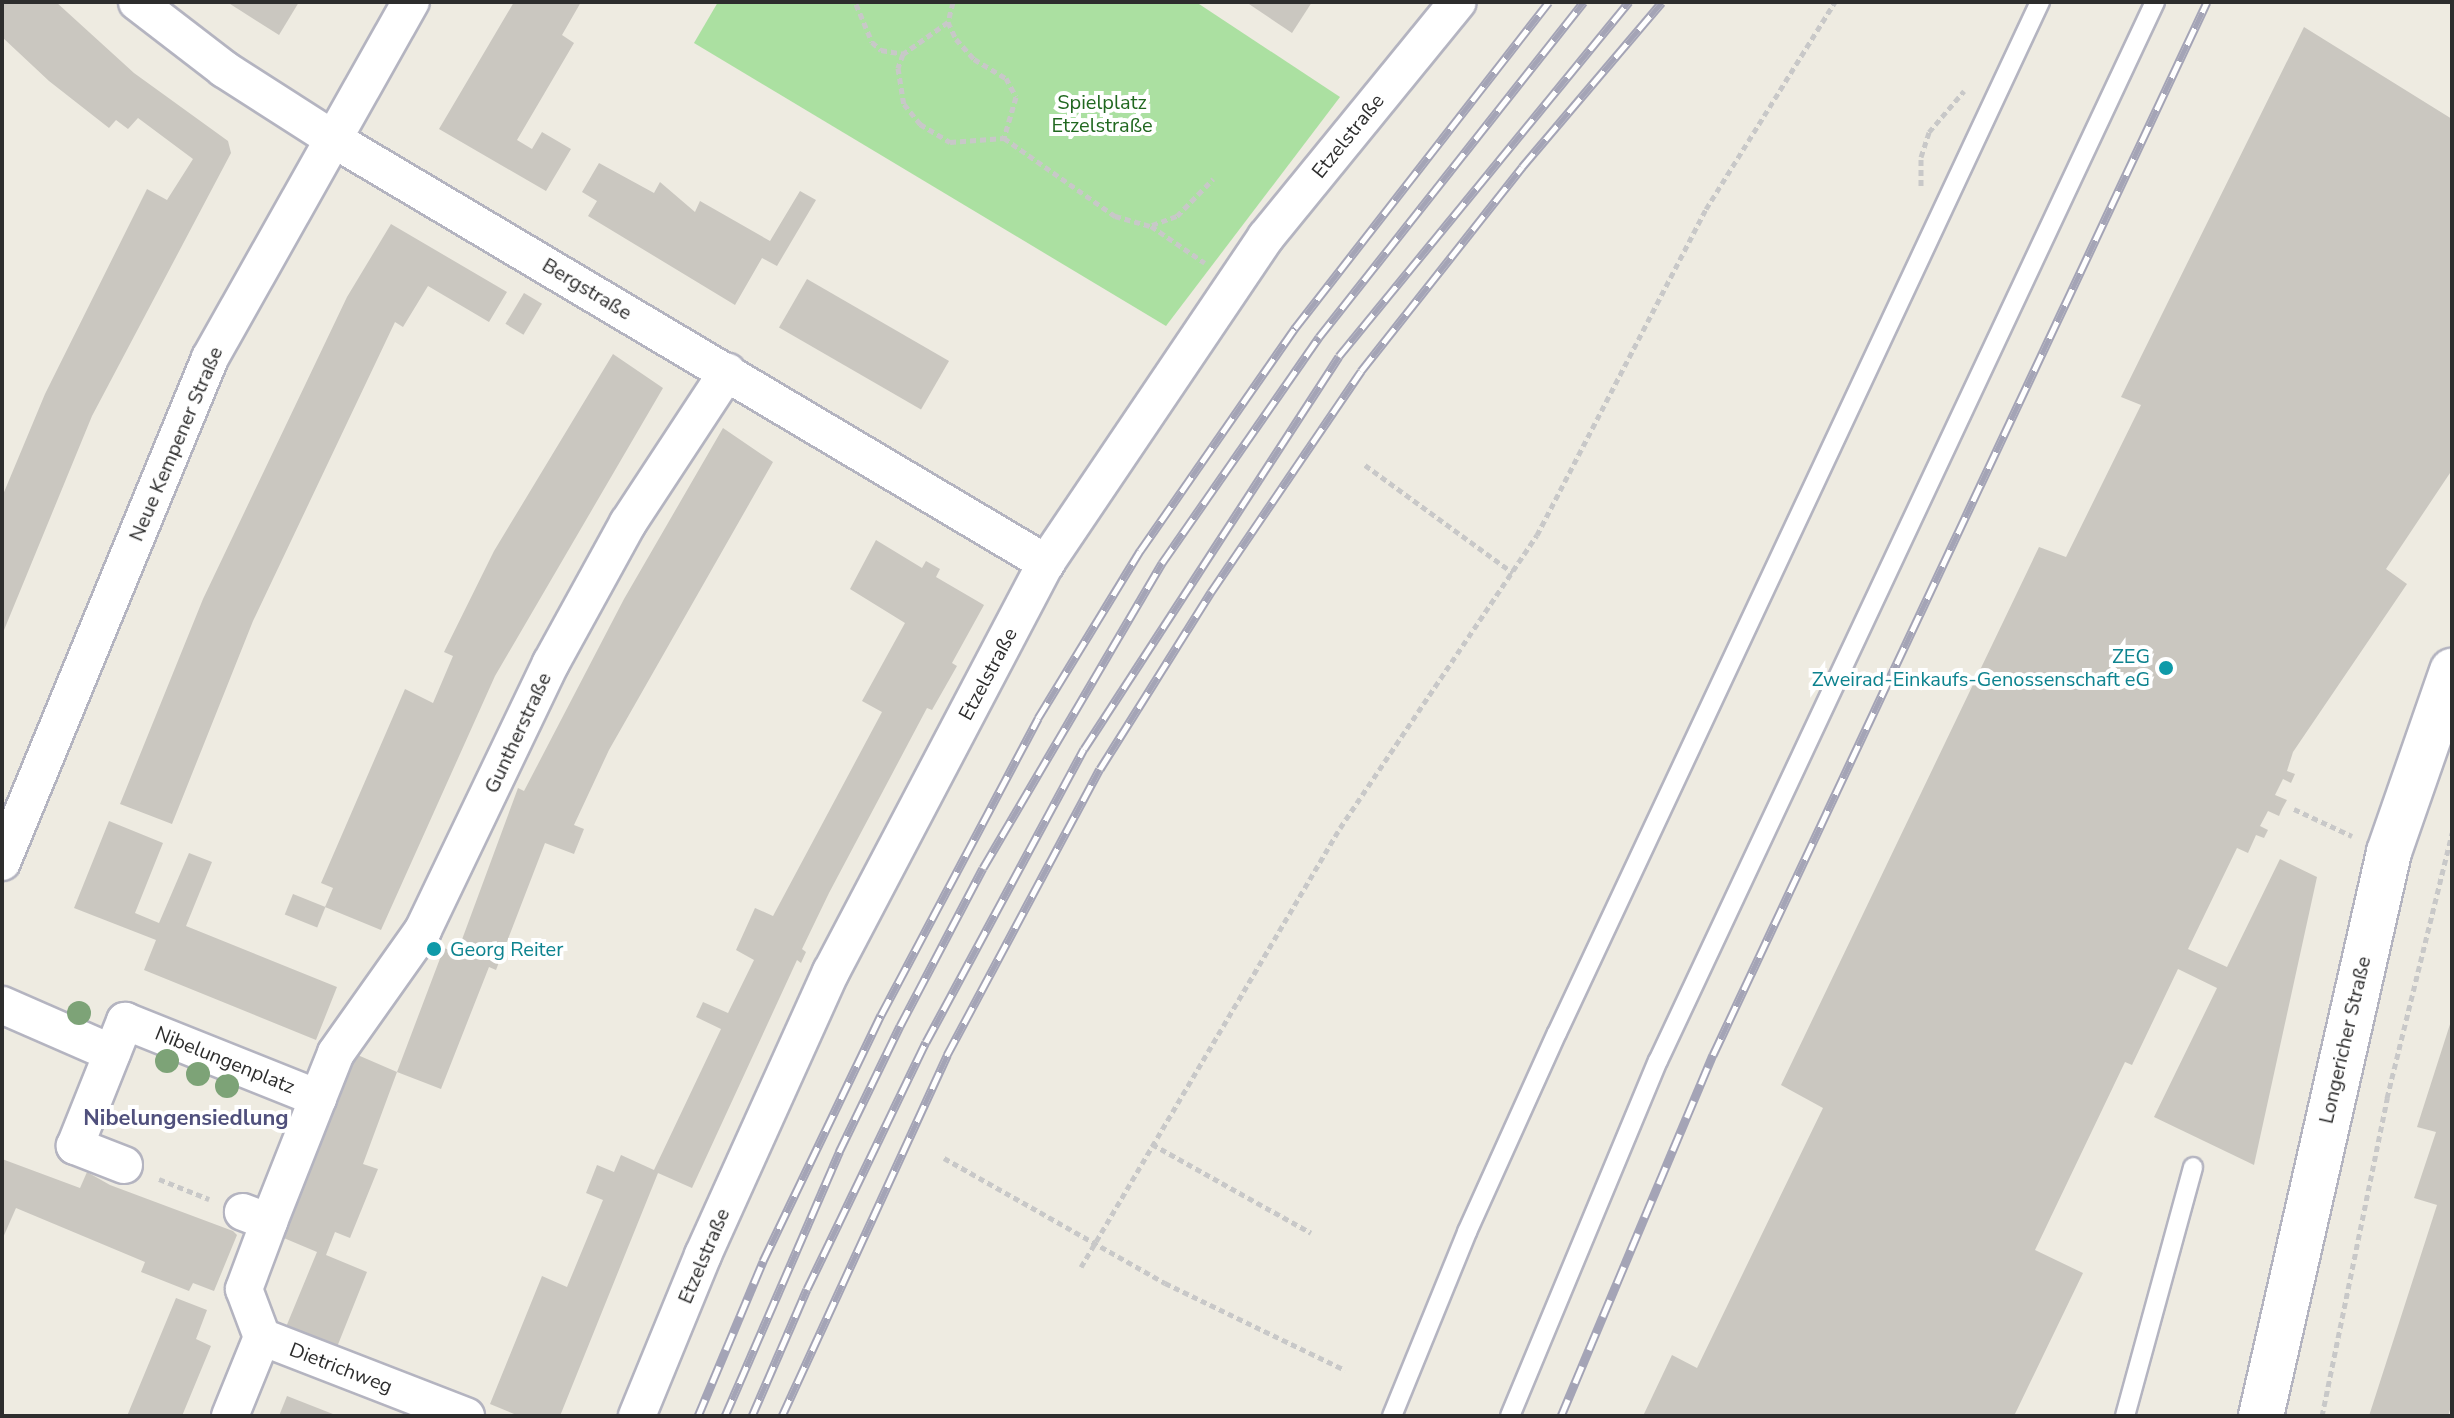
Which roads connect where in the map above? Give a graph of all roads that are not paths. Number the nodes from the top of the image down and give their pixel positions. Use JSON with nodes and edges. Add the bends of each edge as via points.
{"nodes":[{"id":1,"x":137,"y":2,"type":"edge"},
{"id":2,"x":411,"y":2,"type":"edge"},
{"id":3,"x":1458,"y":2,"type":"edge"},
{"id":4,"x":2040,"y":2,"type":"edge"},
{"id":5,"x":2155,"y":2,"type":"edge"},
{"id":6,"x":333,"y":139,"type":"junction"},
{"id":7,"x":727,"y":372,"type":"junction"},
{"id":8,"x":1046,"y":563,"type":"junction"},
{"id":9,"x":2452,"y":671,"type":"edge"},
{"id":10,"x":2,"y":862,"type":"edge"},
{"id":11,"x":2,"y":1005,"type":"edge"},
{"id":12,"x":112,"y":1053,"type":"junction"},
{"id":13,"x":318,"y":1098,"type":"junction"},
{"id":14,"x":124,"y":1165,"type":"road end"},
{"id":15,"x":2193,"y":1167,"type":"dead end"},
{"id":16,"x":262,"y":1337,"type":"junction"},
{"id":17,"x":230,"y":1416,"type":"edge"},
{"id":18,"x":466,"y":1416,"type":"edge"},
{"id":19,"x":637,"y":1416,"type":"edge"},
{"id":20,"x":1392,"y":1416,"type":"edge"},
{"id":21,"x":1510,"y":1416,"type":"edge"},
{"id":22,"x":2125,"y":1416,"type":"edge"},
{"id":23,"x":2261,"y":1416,"type":"edge"}],
"edges":[{"from":1,"to":6,"type":"street","name":"Bergstraße","via":[[224,69]]},
{"from":2,"to":6,"type":"street","name":"Neue Kempener Straße"},
{"from":3,"to":8,"type":"street","name":"Etzelstraße","via":[[1266,237]]},
{"from":4,"to":20,"type":"lane","via":[[1557,1033]]},
{"from":5,"to":21,"type":"lane","via":[[1658,1061]]},
{"from":6,"to":7,"type":"street","name":"Bergstraße"},
{"from":6,"to":10,"type":"street","name":"Neue Kempener Straße","via":[[210,358]]},
{"from":7,"to":8,"type":"street","name":"Bergstraße"},
{"from":7,"to":13,"type":"street","name":"Guntherstraße","via":[[628,523],[551,663],[423,930],[336,1053]]},
{"from":8,"to":19,"type":"street","name":"Etzelstraße","via":[[831,972]]},
{"from":9,"to":23,"type":"street","name":"Longericher Straße","via":[[2389,852]]},
{"from":11,"to":12,"type":"street"},
{"from":12,"to":13,"type":"street","name":"Nibelungenplatz","via":[[125,1021]]},
{"from":12,"to":14,"type":"street","name":"Nibelungenplatz","via":[[75,1146]]},
{"from":13,"to":16,"type":"street","name":"Nibelungenplatz","via":[[256,1217],[244,1289]]},
{"from":15,"to":22,"type":"lane"},
{"from":16,"to":17,"type":"street"},
{"from":16,"to":18,"type":"street","name":"Dietrichweg"}]}
